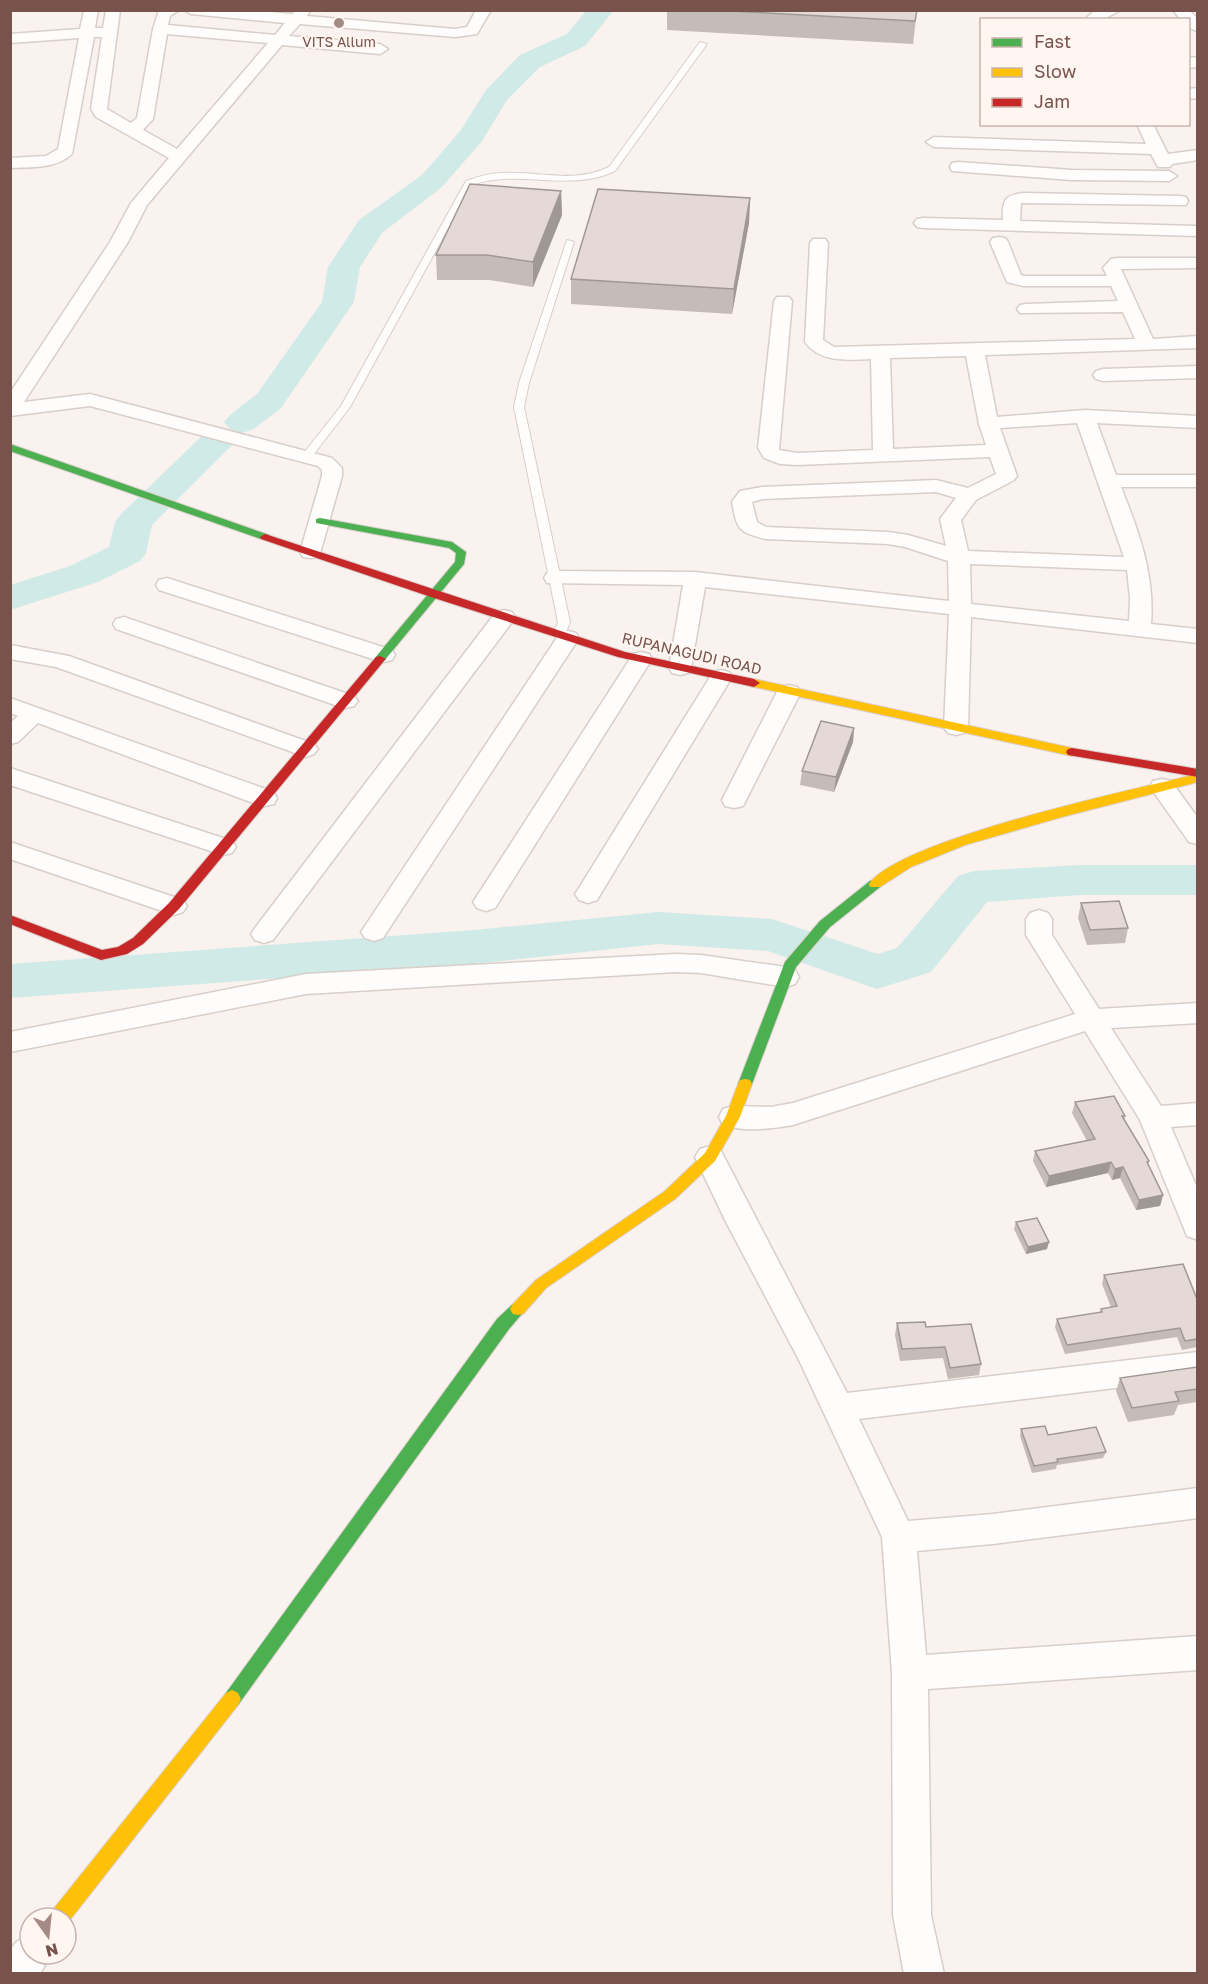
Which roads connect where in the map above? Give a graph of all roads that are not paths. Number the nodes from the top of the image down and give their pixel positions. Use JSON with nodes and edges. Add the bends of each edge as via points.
{"nodes":[{"id":1,"x":91,"y":10,"type":"edge"},
{"id":2,"x":113,"y":10,"type":"edge"},
{"id":3,"x":172,"y":10,"type":"edge"},
{"id":4,"x":191,"y":10,"type":"edge"},
{"id":5,"x":484,"y":10,"type":"edge"},
{"id":6,"x":1114,"y":10,"type":"edge"},
{"id":7,"x":301,"y":14,"type":"edge"},
{"id":8,"x":1093,"y":18,"type":"edge"},
{"id":9,"x":160,"y":29,"type":"junction"},
{"id":10,"x":110,"y":32,"type":"junction"},
{"id":11,"x":87,"y":33,"type":"junction"},
{"id":12,"x":10,"y":39,"type":"edge"},
{"id":13,"x":279,"y":40,"type":"junction"},
{"id":14,"x":703,"y":44,"type":"dead end"},
{"id":15,"x":380,"y":49,"type":"dead end"},
{"id":16,"x":1145,"y":126,"type":"edge"},
{"id":17,"x":133,"y":130,"type":"junction"},
{"id":18,"x":934,"y":142,"type":"dead end"},
{"id":19,"x":1197,"y":155,"type":"edge"},
{"id":20,"x":178,"y":156,"type":"junction"},
{"id":21,"x":1163,"y":162,"type":"junction"},
{"id":22,"x":10,"y":163,"type":"edge"},
{"id":23,"x":958,"y":167,"type":"dead end"},
{"id":24,"x":1197,"y":192,"type":"edge"},
{"id":25,"x":1179,"y":198,"type":"junction"},
{"id":26,"x":923,"y":222,"type":"dead end"},
{"id":27,"x":1012,"y":225,"type":"junction"},
{"id":28,"x":1196,"y":234,"type":"edge"},
{"id":29,"x":570,"y":242,"type":"dead end"},
{"id":30,"x":999,"y":242,"type":"dead end"},
{"id":31,"x":819,"y":243,"type":"dead end"},
{"id":32,"x":1197,"y":262,"type":"edge"},
{"id":33,"x":1118,"y":281,"type":"junction"},
{"id":34,"x":783,"y":301,"type":"dead end"},
{"id":35,"x":1129,"y":306,"type":"junction"},
{"id":36,"x":1026,"y":309,"type":"dead end"},
{"id":37,"x":1197,"y":342,"type":"edge"},
{"id":38,"x":1147,"y":345,"type":"junction"},
{"id":39,"x":974,"y":349,"type":"junction"},
{"id":40,"x":880,"y":353,"type":"junction"},
{"id":41,"x":1197,"y":372,"type":"edge"},
{"id":42,"x":1103,"y":375,"type":"dead end"},
{"id":43,"x":10,"y":409,"type":"edge"},
{"id":44,"x":1085,"y":416,"type":"junction"},
{"id":45,"x":1197,"y":422,"type":"edge"},
{"id":46,"x":989,"y":424,"type":"junction"},
{"id":47,"x":10,"y":447,"type":"edge"},
{"id":48,"x":999,"y":451,"type":"junction"},
{"id":49,"x":882,"y":455,"type":"junction"},
{"id":50,"x":307,"y":456,"type":"junction"},
{"id":51,"x":1107,"y":481,"type":"junction"},
{"id":52,"x":1197,"y":481,"type":"edge"},
{"id":53,"x":969,"y":496,"type":"junction"},
{"id":54,"x":320,"y":521,"type":"junction"},
{"id":55,"x":311,"y":552,"type":"junction"},
{"id":56,"x":959,"y":557,"type":"junction"},
{"id":57,"x":1136,"y":564,"type":"junction"},
{"id":58,"x":555,"y":578,"type":"junction"},
{"id":59,"x":695,"y":579,"type":"junction"},
{"id":60,"x":167,"y":585,"type":"dead end"},
{"id":61,"x":435,"y":595,"type":"junction"},
{"id":62,"x":960,"y":609,"type":"junction"},
{"id":63,"x":504,"y":617,"type":"junction"},
{"id":64,"x":124,"y":624,"type":"dead end"},
{"id":65,"x":1139,"y":630,"type":"junction"},
{"id":66,"x":564,"y":636,"type":"junction"},
{"id":67,"x":1197,"y":636,"type":"edge"},
{"id":68,"x":10,"y":652,"type":"edge"},
{"id":69,"x":384,"y":655,"type":"junction"},
{"id":70,"x":641,"y":659,"type":"junction"},
{"id":71,"x":681,"y":668,"type":"junction"},
{"id":72,"x":721,"y":677,"type":"junction"},
{"id":73,"x":789,"y":692,"type":"junction"},
{"id":74,"x":346,"y":701,"type":"junction"},
{"id":75,"x":10,"y":705,"type":"edge"},
{"id":76,"x":34,"y":714,"type":"junction"},
{"id":77,"x":956,"y":728,"type":"junction"},
{"id":78,"x":10,"y":737,"type":"edge"},
{"id":79,"x":306,"y":749,"type":"junction"},
{"id":80,"x":1197,"y":773,"type":"edge"},
{"id":81,"x":10,"y":776,"type":"edge"},
{"id":82,"x":1197,"y":778,"type":"edge"},
{"id":83,"x":1162,"y":787,"type":"junction"},
{"id":84,"x":265,"y":798,"type":"junction"},
{"id":85,"x":734,"y":800,"type":"dead end"},
{"id":86,"x":1197,"y":836,"type":"edge"},
{"id":87,"x":223,"y":848,"type":"junction"},
{"id":88,"x":10,"y":850,"type":"edge"},
{"id":89,"x":588,"y":894,"type":"dead end"},
{"id":90,"x":486,"y":902,"type":"dead end"},
{"id":91,"x":174,"y":906,"type":"junction"},
{"id":92,"x":10,"y":919,"type":"edge"},
{"id":93,"x":1039,"y":919,"type":"dead end"},
{"id":94,"x":374,"y":932,"type":"dead end"},
{"id":95,"x":264,"y":934,"type":"dead end"},
{"id":96,"x":788,"y":971,"type":"junction"},
{"id":97,"x":1197,"y":1013,"type":"edge"},
{"id":98,"x":1091,"y":1019,"type":"junction"},
{"id":99,"x":10,"y":1042,"type":"edge"},
{"id":100,"x":1197,"y":1114,"type":"edge"},
{"id":101,"x":734,"y":1117,"type":"junction"},
{"id":102,"x":1153,"y":1117,"type":"junction"},
{"id":103,"x":710,"y":1157,"type":"junction"},
{"id":104,"x":1197,"y":1228,"type":"edge"},
{"id":105,"x":1197,"y":1365,"type":"edge"},
{"id":106,"x":839,"y":1408,"type":"junction"},
{"id":107,"x":1197,"y":1503,"type":"edge"},
{"id":108,"x":899,"y":1537,"type":"junction"},
{"id":109,"x":1197,"y":1653,"type":"edge"},
{"id":110,"x":910,"y":1673,"type":"junction"},
{"id":111,"x":68,"y":1906,"type":"edge"},
{"id":112,"x":924,"y":1974,"type":"edge"}],
"edges":[{"from":1,"to":11,"type":"street"},
{"from":2,"to":10,"type":"street"},
{"from":3,"to":9,"type":"street","via":[[163,14]]},
{"from":4,"to":7,"type":"street"},
{"from":5,"to":7,"type":"street","via":[[476,28],[465,33]]},
{"from":6,"to":8,"type":"street"},
{"from":7,"to":13,"type":"street"},
{"from":9,"to":13,"type":"street"},
{"from":9,"to":17,"type":"street","via":[[145,119]]},
{"from":10,"to":11,"type":"street"},
{"from":10,"to":17,"type":"street","via":[[99,110]]},
{"from":11,"to":12,"type":"street"},
{"from":11,"to":22,"type":"street","via":[[66,150],[54,159]]},
{"from":13,"to":15,"type":"street"},
{"from":13,"to":20,"type":"street"},
{"from":14,"to":50,"type":"lane","via":[[605,174],[487,176],[469,183],[345,407]]},
{"from":16,"to":21,"type":"street"},
{"from":17,"to":20,"type":"street"},
{"from":18,"to":21,"type":"street","via":[[1089,149]]},
{"from":19,"to":21,"type":"street"},
{"from":20,"to":43,"type":"street","via":[[139,203]]},
{"from":21,"to":23,"type":"street","via":[[1072,175]]},
{"from":21,"to":25,"type":"street"},
{"from":24,"to":25,"type":"street"},
{"from":25,"to":27,"type":"street","via":[[1016,199],[1011,205]]},
{"from":25,"to":28,"type":"street"},
{"from":26,"to":27,"type":"street"},
{"from":27,"to":28,"type":"street"},
{"from":29,"to":58,"type":"lane","via":[[519,406]]},
{"from":30,"to":33,"type":"street","via":[[1013,278]]},
{"from":31,"to":40,"type":"street","via":[[814,342],[829,352]]},
{"from":32,"to":33,"type":"street","via":[[1117,263],[1112,268]]},
{"from":33,"to":35,"type":"street"},
{"from":34,"to":49,"type":"street","via":[[768,448],[771,454],[780,458]]},
{"from":35,"to":36,"type":"street"},
{"from":35,"to":38,"type":"street"},
{"from":37,"to":38,"type":"street"},
{"from":38,"to":39,"type":"street"},
{"from":39,"to":40,"type":"street"},
{"from":39,"to":46,"type":"street"},
{"from":40,"to":49,"type":"street"},
{"from":41,"to":42,"type":"street"},
{"from":43,"to":50,"type":"street","via":[[90,400]]},
{"from":44,"to":45,"type":"street"},
{"from":44,"to":46,"type":"street"},
{"from":44,"to":51,"type":"street"},
{"from":46,"to":48,"type":"street"},
{"from":47,"to":55,"type":"street","name":"RUPANAGUDI ROAD"},
{"from":48,"to":49,"type":"street"},
{"from":48,"to":53,"type":"street","via":[[1007,476]]},
{"from":50,"to":54,"type":"street","via":[[332,468]]},
{"from":51,"to":52,"type":"street"},
{"from":51,"to":57,"type":"street"},
{"from":53,"to":56,"type":"street","via":[[950,519]]},
{"from":53,"to":56,"type":"street","via":[[936,486],[762,493],[747,495],[742,502],[747,525],[765,533],[888,538]]},
{"from":54,"to":55,"type":"street"},
{"from":54,"to":61,"type":"street","via":[[452,545],[460,552],[460,562]]},
{"from":55,"to":61,"type":"street","name":"RUPANAGUDI ROAD"},
{"from":56,"to":57,"type":"street"},
{"from":56,"to":62,"type":"street"},
{"from":57,"to":65,"type":"street","via":[[1142,593]]},
{"from":58,"to":59,"type":"street"},
{"from":58,"to":66,"type":"lane"},
{"from":59,"to":62,"type":"street"},
{"from":59,"to":71,"type":"street"},
{"from":60,"to":69,"type":"street"},
{"from":61,"to":63,"type":"street","name":"RUPANAGUDI ROAD"},
{"from":61,"to":69,"type":"street"},
{"from":62,"to":65,"type":"street"},
{"from":62,"to":77,"type":"street"},
{"from":63,"to":66,"type":"street","name":"RUPANAGUDI ROAD"},
{"from":63,"to":95,"type":"street"},
{"from":64,"to":74,"type":"street"},
{"from":65,"to":67,"type":"street"},
{"from":66,"to":70,"type":"street","name":"RUPANAGUDI ROAD"},
{"from":66,"to":94,"type":"street"},
{"from":68,"to":79,"type":"street","via":[[61,661]]},
{"from":69,"to":74,"type":"street"},
{"from":70,"to":71,"type":"street","name":"RUPANAGUDI ROAD"},
{"from":70,"to":90,"type":"street"},
{"from":71,"to":72,"type":"street","name":"RUPANAGUDI ROAD"},
{"from":72,"to":73,"type":"street","name":"RUPANAGUDI ROAD"},
{"from":72,"to":89,"type":"street"},
{"from":73,"to":77,"type":"street","name":"RUPANAGUDI ROAD"},
{"from":73,"to":85,"type":"street"},
{"from":74,"to":79,"type":"street"},
{"from":75,"to":76,"type":"street"},
{"from":76,"to":78,"type":"street"},
{"from":76,"to":84,"type":"street"},
{"from":77,"to":80,"type":"street","name":"RUPANAGUDI ROAD"},
{"from":79,"to":84,"type":"street"},
{"from":81,"to":87,"type":"street"},
{"from":82,"to":83,"type":"street"},
{"from":83,"to":86,"type":"street"},
{"from":83,"to":96,"type":"street","via":[[967,839],[894,869],[825,924]]},
{"from":84,"to":87,"type":"street"},
{"from":87,"to":91,"type":"street"},
{"from":88,"to":91,"type":"street"},
{"from":91,"to":92,"type":"street","via":[[138,941],[122,951],[101,955]]},
{"from":93,"to":98,"type":"street","via":[[1039,935]]},
{"from":96,"to":99,"type":"street","via":[[676,963],[306,984]]},
{"from":96,"to":101,"type":"street"},
{"from":97,"to":98,"type":"street"},
{"from":98,"to":101,"type":"street","via":[[793,1114]]},
{"from":98,"to":102,"type":"street"},
{"from":100,"to":102,"type":"street"},
{"from":101,"to":103,"type":"street"},
{"from":102,"to":104,"type":"street"},
{"from":103,"to":106,"type":"street"},
{"from":103,"to":111,"type":"street","via":[[670,1195],[541,1284],[503,1324],[252,1674]]},
{"from":105,"to":106,"type":"street"},
{"from":106,"to":108,"type":"street"},
{"from":107,"to":108,"type":"street"},
{"from":108,"to":110,"type":"street"},
{"from":109,"to":110,"type":"street"},
{"from":110,"to":112,"type":"street","via":[[912,1915]]}]}
